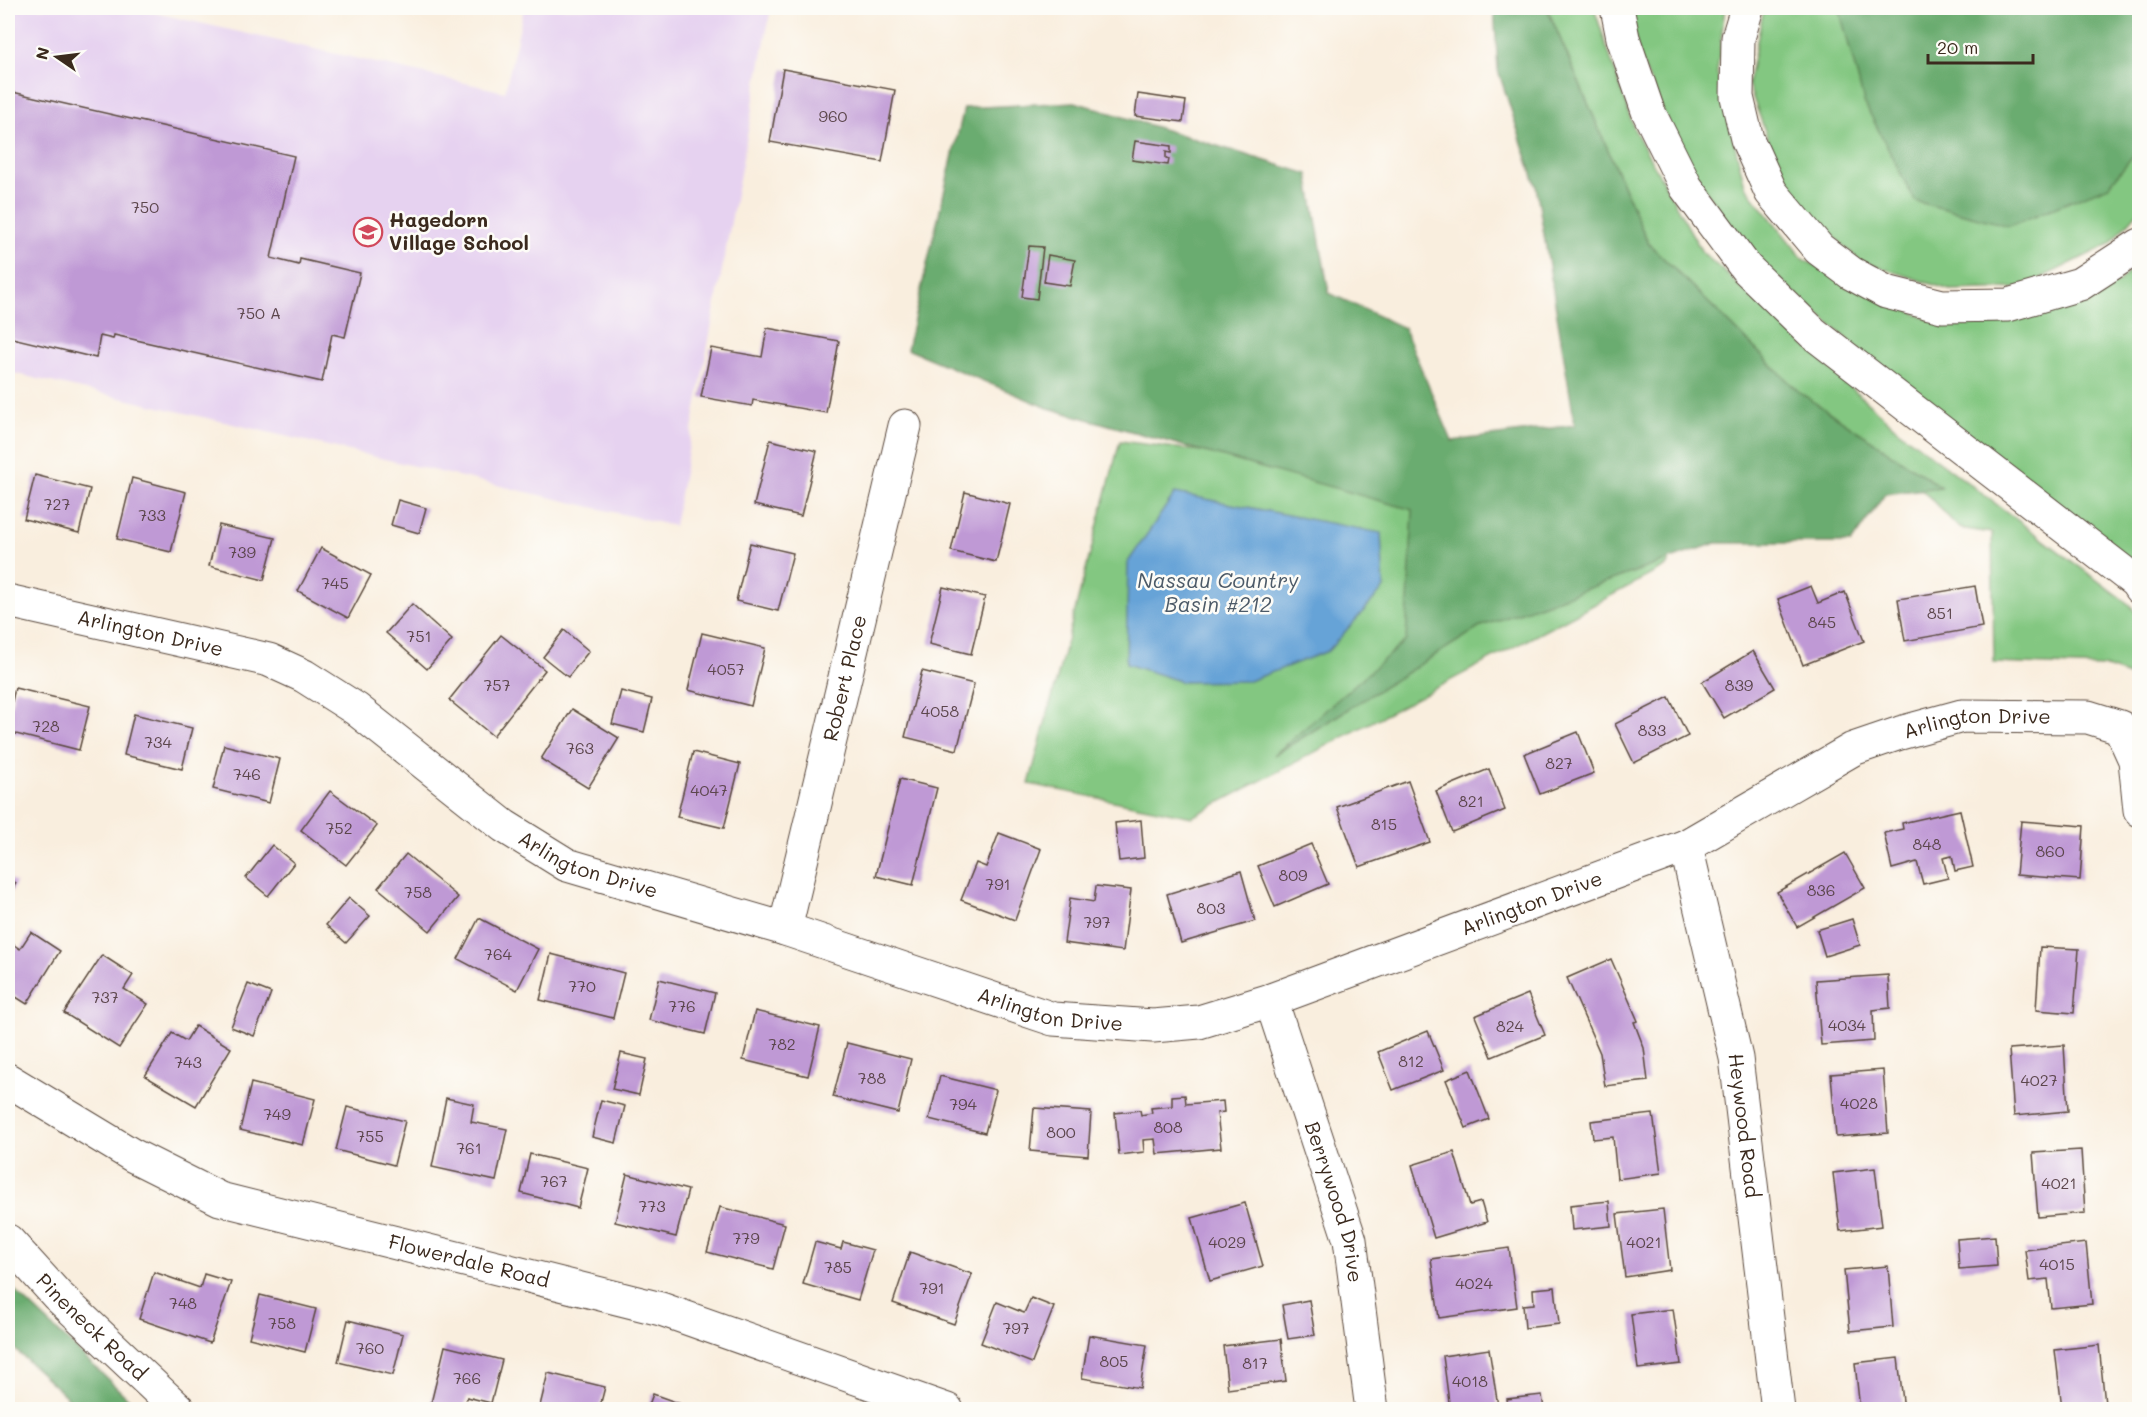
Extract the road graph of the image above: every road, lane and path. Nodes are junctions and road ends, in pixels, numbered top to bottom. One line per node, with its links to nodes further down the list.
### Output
1 (1617, 8): 5 (main road)
2 (1747, 8): 3 (main road)
3 (2139, 245)
4 (906, 426): 9 (main road, Robert Place)
5 (2139, 588)
6 (8, 601): 9 (main road, Arlington Drive)
7 (2139, 810): 8 (main road, Arlington Drive)
8 (1686, 846): 10 (main road, Arlington Drive); 16 (main road, Heywood Road)
9 (785, 929): 10 (main road, Arlington Drive)
10 (1271, 1000): 15 (main road, Berrywood Drive)
11 (8, 1080): 14 (main road, Flowerdale Road)
12 (8, 1241): 13 (main road, Pineneck Road)
13 (179, 1410)
14 (946, 1410)
15 (1372, 1410)
16 (1778, 1410)

